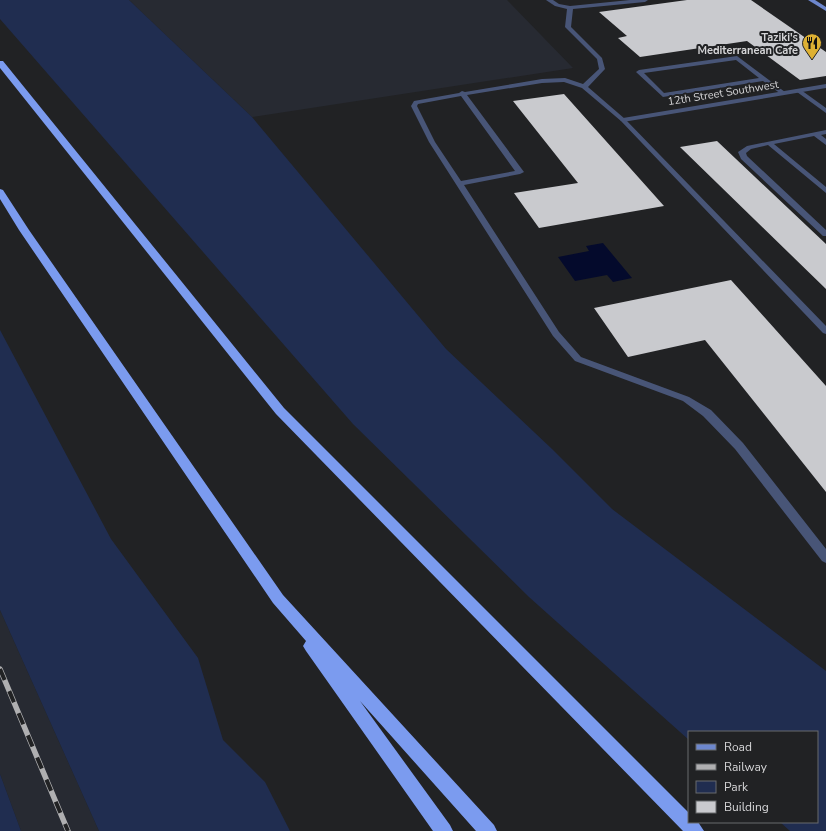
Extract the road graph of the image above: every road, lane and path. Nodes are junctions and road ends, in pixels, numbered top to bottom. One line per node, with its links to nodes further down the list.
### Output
1 (549, 0): 4 (street)
2 (645, 0): 4 (street)
3 (811, 0): 5 (main road)
4 (570, 8): 9 (street)
5 (826, 10)
6 (0, 62): 28 (highway)
7 (765, 79): 7 (street); 11 (street)
8 (826, 86): 10 (street, 12th Street Southwest)
9 (584, 87): 12 (street); 14 (street)
10 (799, 91): 11 (street, 12th Street Southwest); 13 (street)
11 (783, 93): 14 (street, 12th Street Southwest)
12 (462, 94): 19 (street); 19 (street)
13 (826, 111)
14 (623, 120): 23 (street)
15 (826, 132): 16 (street)
16 (816, 134): 17 (street); 18 (street)
17 (769, 143): 21 (street); 22 (street)
18 (826, 143)
19 (459, 184): 24 (street)
20 (0, 192): 25 (highway)
21 (826, 192)
22 (826, 234)
23 (826, 331)
24 (826, 558)
25 (278, 599): 26 (highway); 27 (highway)
26 (444, 831)
27 (488, 831)
28 (695, 831)

